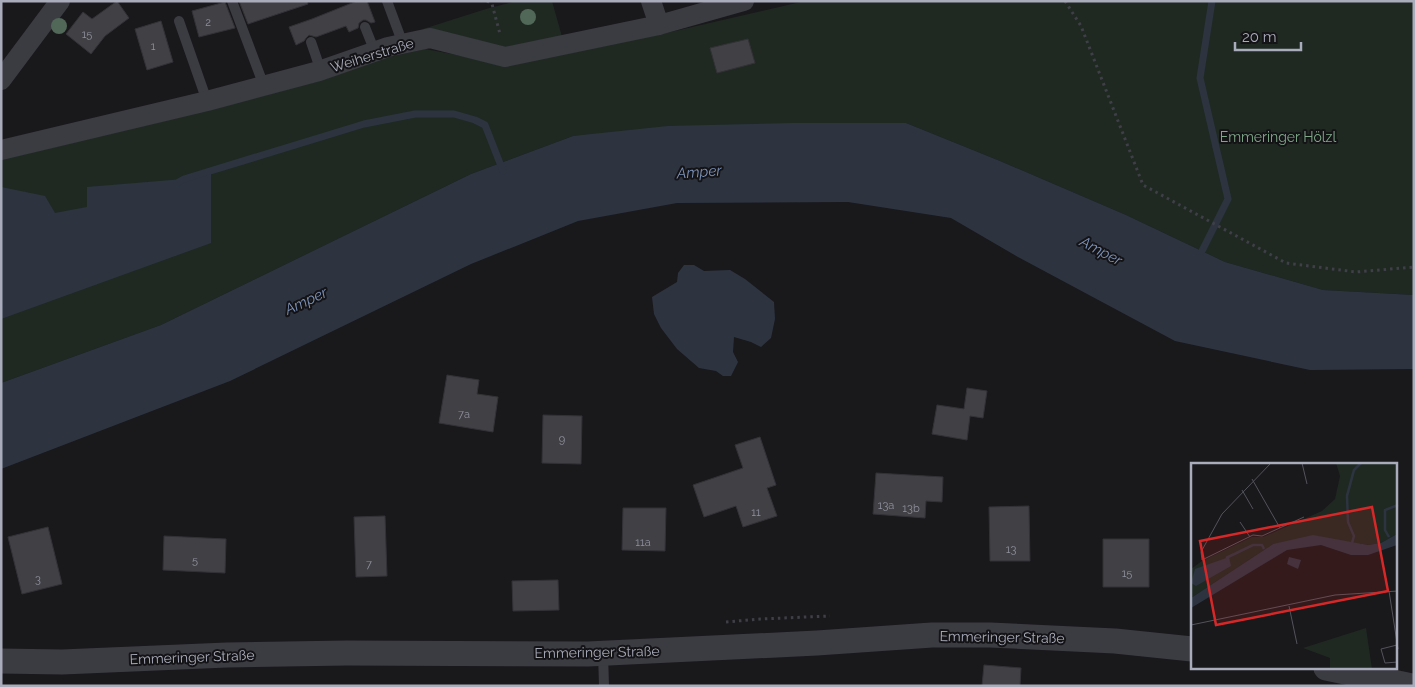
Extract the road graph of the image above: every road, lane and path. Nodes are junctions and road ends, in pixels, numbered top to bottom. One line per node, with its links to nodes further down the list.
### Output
1 (60, 1): 16 (street)
2 (232, 1): 17 (lane)
3 (387, 1): 13 (lane)
4 (488, 1): 8 (path)
5 (650, 1): 10 (street)
6 (744, 1): 10 (street, Weiherstraße)
7 (1066, 1): 20 (path)
8 (494, 7)
9 (179, 21): 18 (lane)
10 (659, 25): 13 (street, Weiherstraße)
11 (366, 27): 14 (lane)
12 (311, 42): 15 (lane)
13 (403, 44): 14 (street, Weiherstraße)
14 (375, 52): 15 (street, Weiherstraße)
15 (322, 71): 17 (street, Weiherstraße)
16 (1, 80)
17 (264, 86): 18 (street, Weiherstraße)
18 (207, 101): 19 (street, Weiherstraße)
19 (1, 150)
20 (1414, 267)
21 (840, 616): 22 (path)
22 (722, 622)
23 (1191, 649): 24 (street, Emmeringer Straße)
24 (603, 654): 25 (street, Emmeringer Straße); 27 (lane)
25 (1, 661)
26 (1336, 670): 28 (street)
27 (604, 686)
28 (1412, 686)

